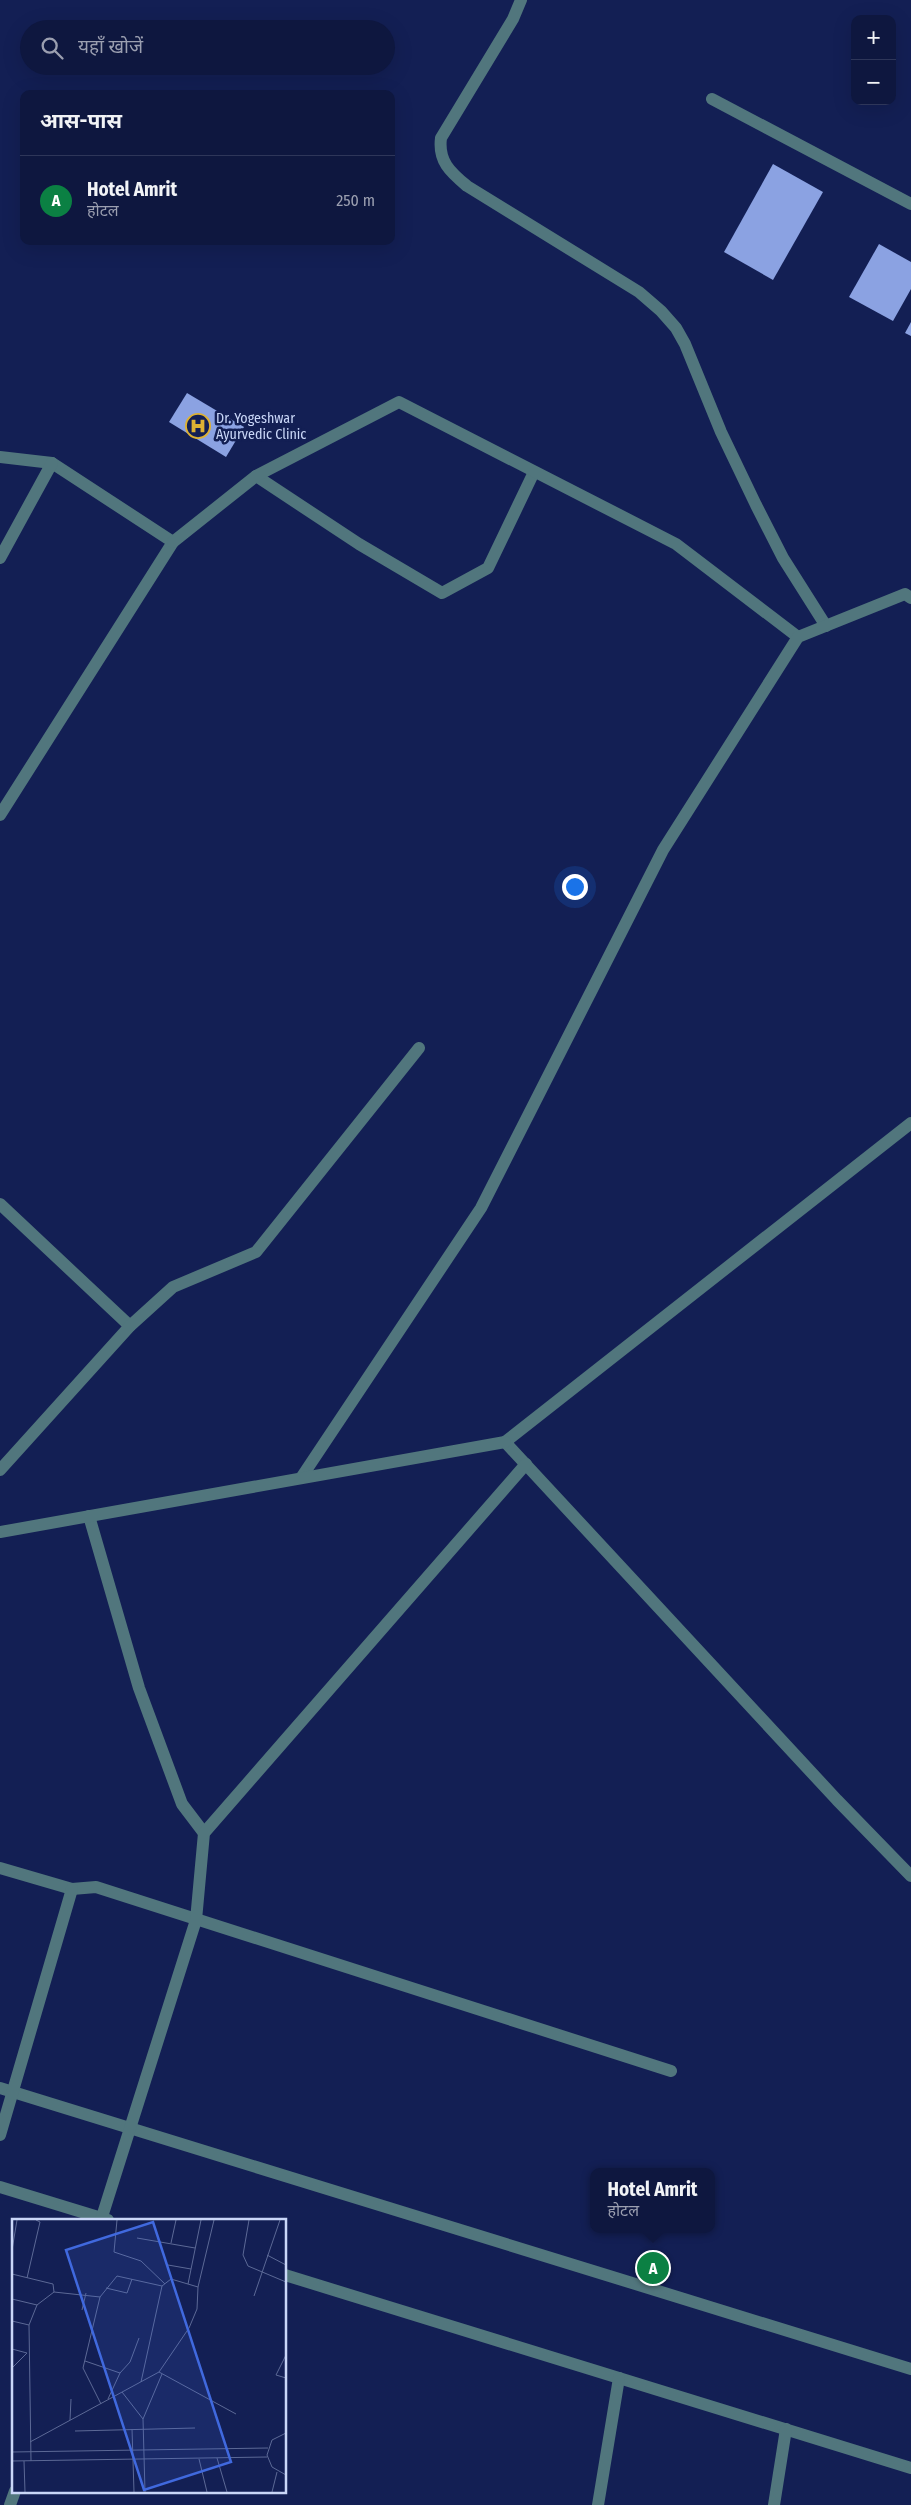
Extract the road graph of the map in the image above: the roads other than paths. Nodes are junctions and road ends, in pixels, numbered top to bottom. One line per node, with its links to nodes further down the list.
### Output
1 (521, 0): 11 (street)
2 (712, 99): 3 (street)
3 (911, 204)
4 (0, 457): 5 (street)
5 (52, 463): 8 (street); 9 (street)
6 (534, 472): 7 (street); 7 (street); 12 (street)
7 (256, 476): 8 (street)
8 (173, 542): 13 (street)
9 (0, 558)
10 (911, 598): 11 (street)
11 (826, 626): 12 (street)
12 (798, 637): 21 (street)
13 (0, 815)
14 (419, 1048): 17 (street)
15 (911, 1122): 18 (street)
16 (0, 1204): 17 (street)
17 (130, 1326): 20 (street)
18 (505, 1442): 19 (street); 21 (street)
19 (526, 1464): 24 (street); 26 (street)
20 (0, 1470)
21 (301, 1478): 22 (street)
22 (90, 1516): 23 (street); 24 (street)
23 (0, 1532)
24 (204, 1833): 28 (street)
25 (0, 1868): 27 (street)
26 (911, 1876)
27 (72, 1889): 28 (street); 31 (street)
28 (196, 1920): 29 (street); 32 (street)
29 (671, 2071)
30 (0, 2088): 31 (street)
31 (13, 2092): 32 (street); 33 (street)
32 (130, 2128): 35 (street); 37 (street)
33 (0, 2135)
34 (0, 2187): 35 (street)
35 (103, 2219)
36 (286, 2275): 38 (street)
37 (911, 2369)
38 (619, 2378): 39 (street); 43 (street)
39 (786, 2429): 40 (street); 44 (street)
40 (911, 2468)
41 (14, 2492): 42 (street)
42 (10, 2505)
43 (598, 2505)
44 (774, 2505)

